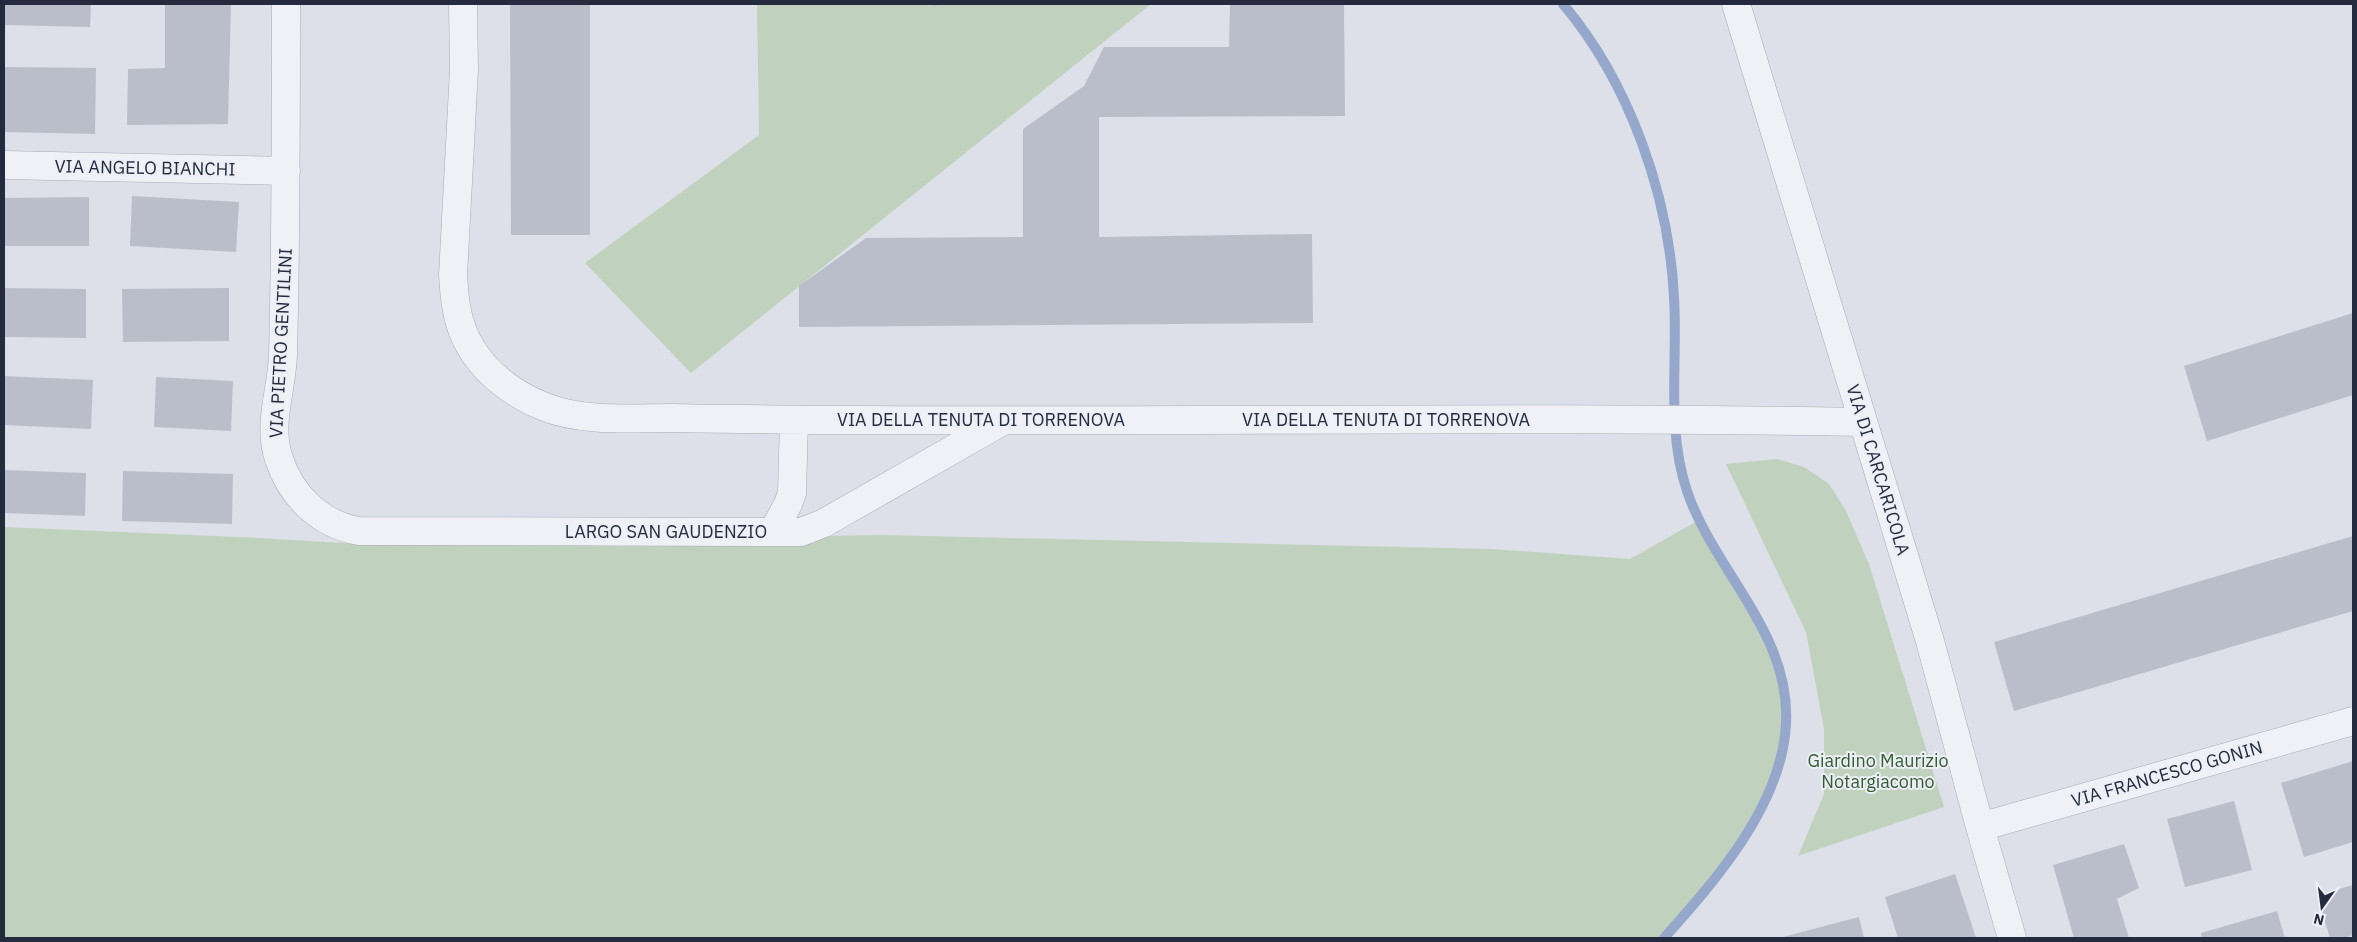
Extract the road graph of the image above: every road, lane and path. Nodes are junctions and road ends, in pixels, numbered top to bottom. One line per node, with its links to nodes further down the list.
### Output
1 (286, 4): 5 (street, VIA PIETRO GENTILINI)
2 (463, 4): 6 (street, VIA DELLA TENUTA DI TORRENOVA)
3 (1736, 4): 8 (street, VIA DI CARCARICOLA)
4 (4, 165): 5 (street, VIA ANGELO BIANCHI)
5 (286, 171): 9 (street, VIA PIETRO GENTILINI)
6 (794, 420): 7 (street, VIA DELLA TENUTA DI TORRENOVA); 10 (street)
7 (1002, 421): 8 (street, VIA DELLA TENUTA DI TORRENOVA); 10 (street, LARGO SAN GAUDENZIO)
8 (1862, 422): 12 (street, VIA DI CARCARICOLA)
9 (309, 506): 10 (street, LARGO SAN GAUDENZIO)
10 (773, 532)
11 (2353, 720): 12 (street, VIA FRANCESCO GONIN)
12 (1980, 827): 13 (street, VIA DI CARCARICOLA)
13 (2012, 938)

